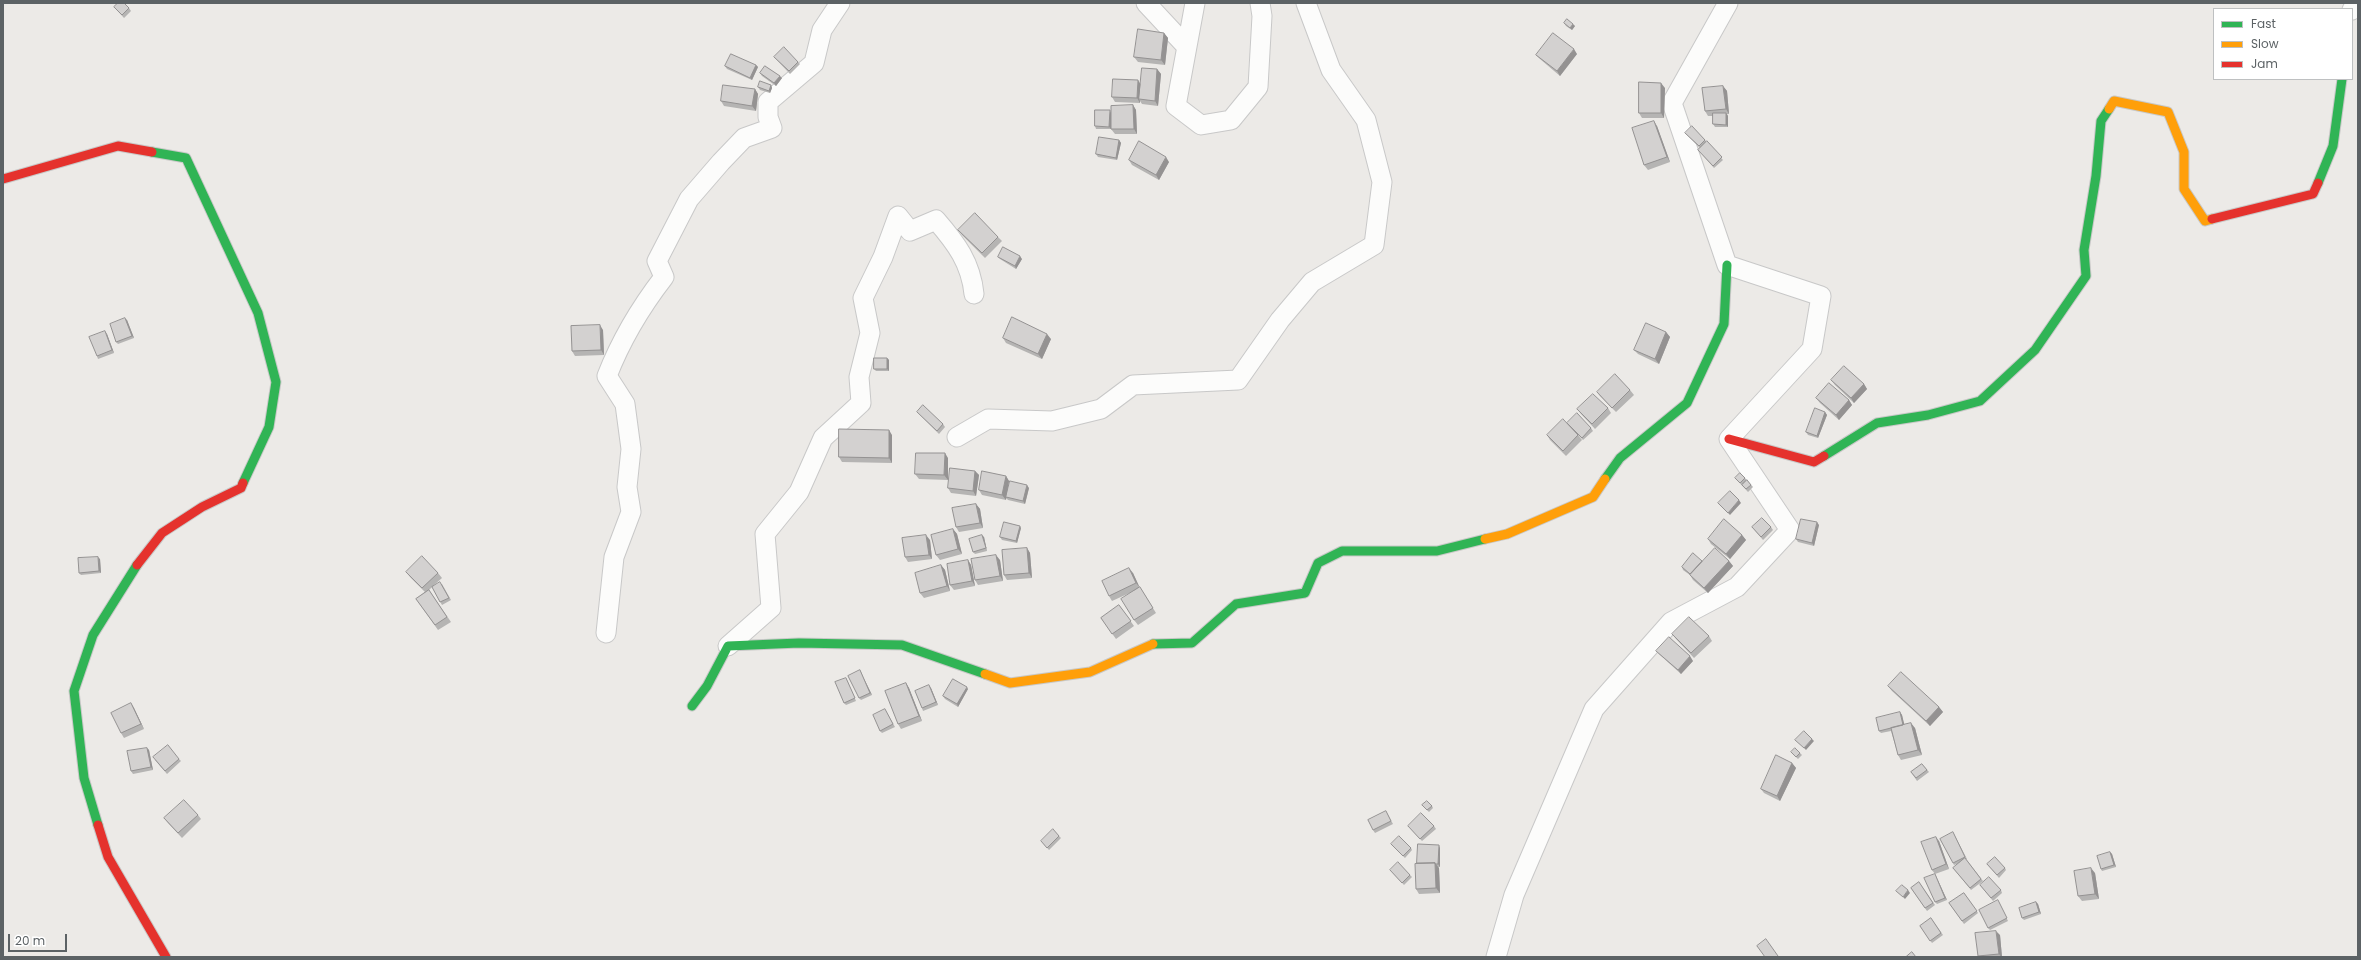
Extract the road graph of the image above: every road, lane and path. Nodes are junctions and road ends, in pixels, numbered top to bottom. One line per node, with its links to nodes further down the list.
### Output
1 (840, 3): 14 (street)
2 (1146, 3): 7 (street)
3 (1195, 3): 7 (street)
4 (1260, 3): 7 (street)
5 (1306, 3): 12 (street)
6 (1728, 3): 10 (street)
7 (1187, 47)
8 (2342, 80): 13 (street)
9 (3, 179): 17 (street)
10 (1727, 265): 13 (street); 15 (street)
11 (974, 294): 15 (street)
12 (957, 437)
13 (1730, 439): 18 (street)
14 (606, 633)
15 (728, 646): 16 (street)
16 (692, 706)
17 (166, 957)
18 (1496, 957)

